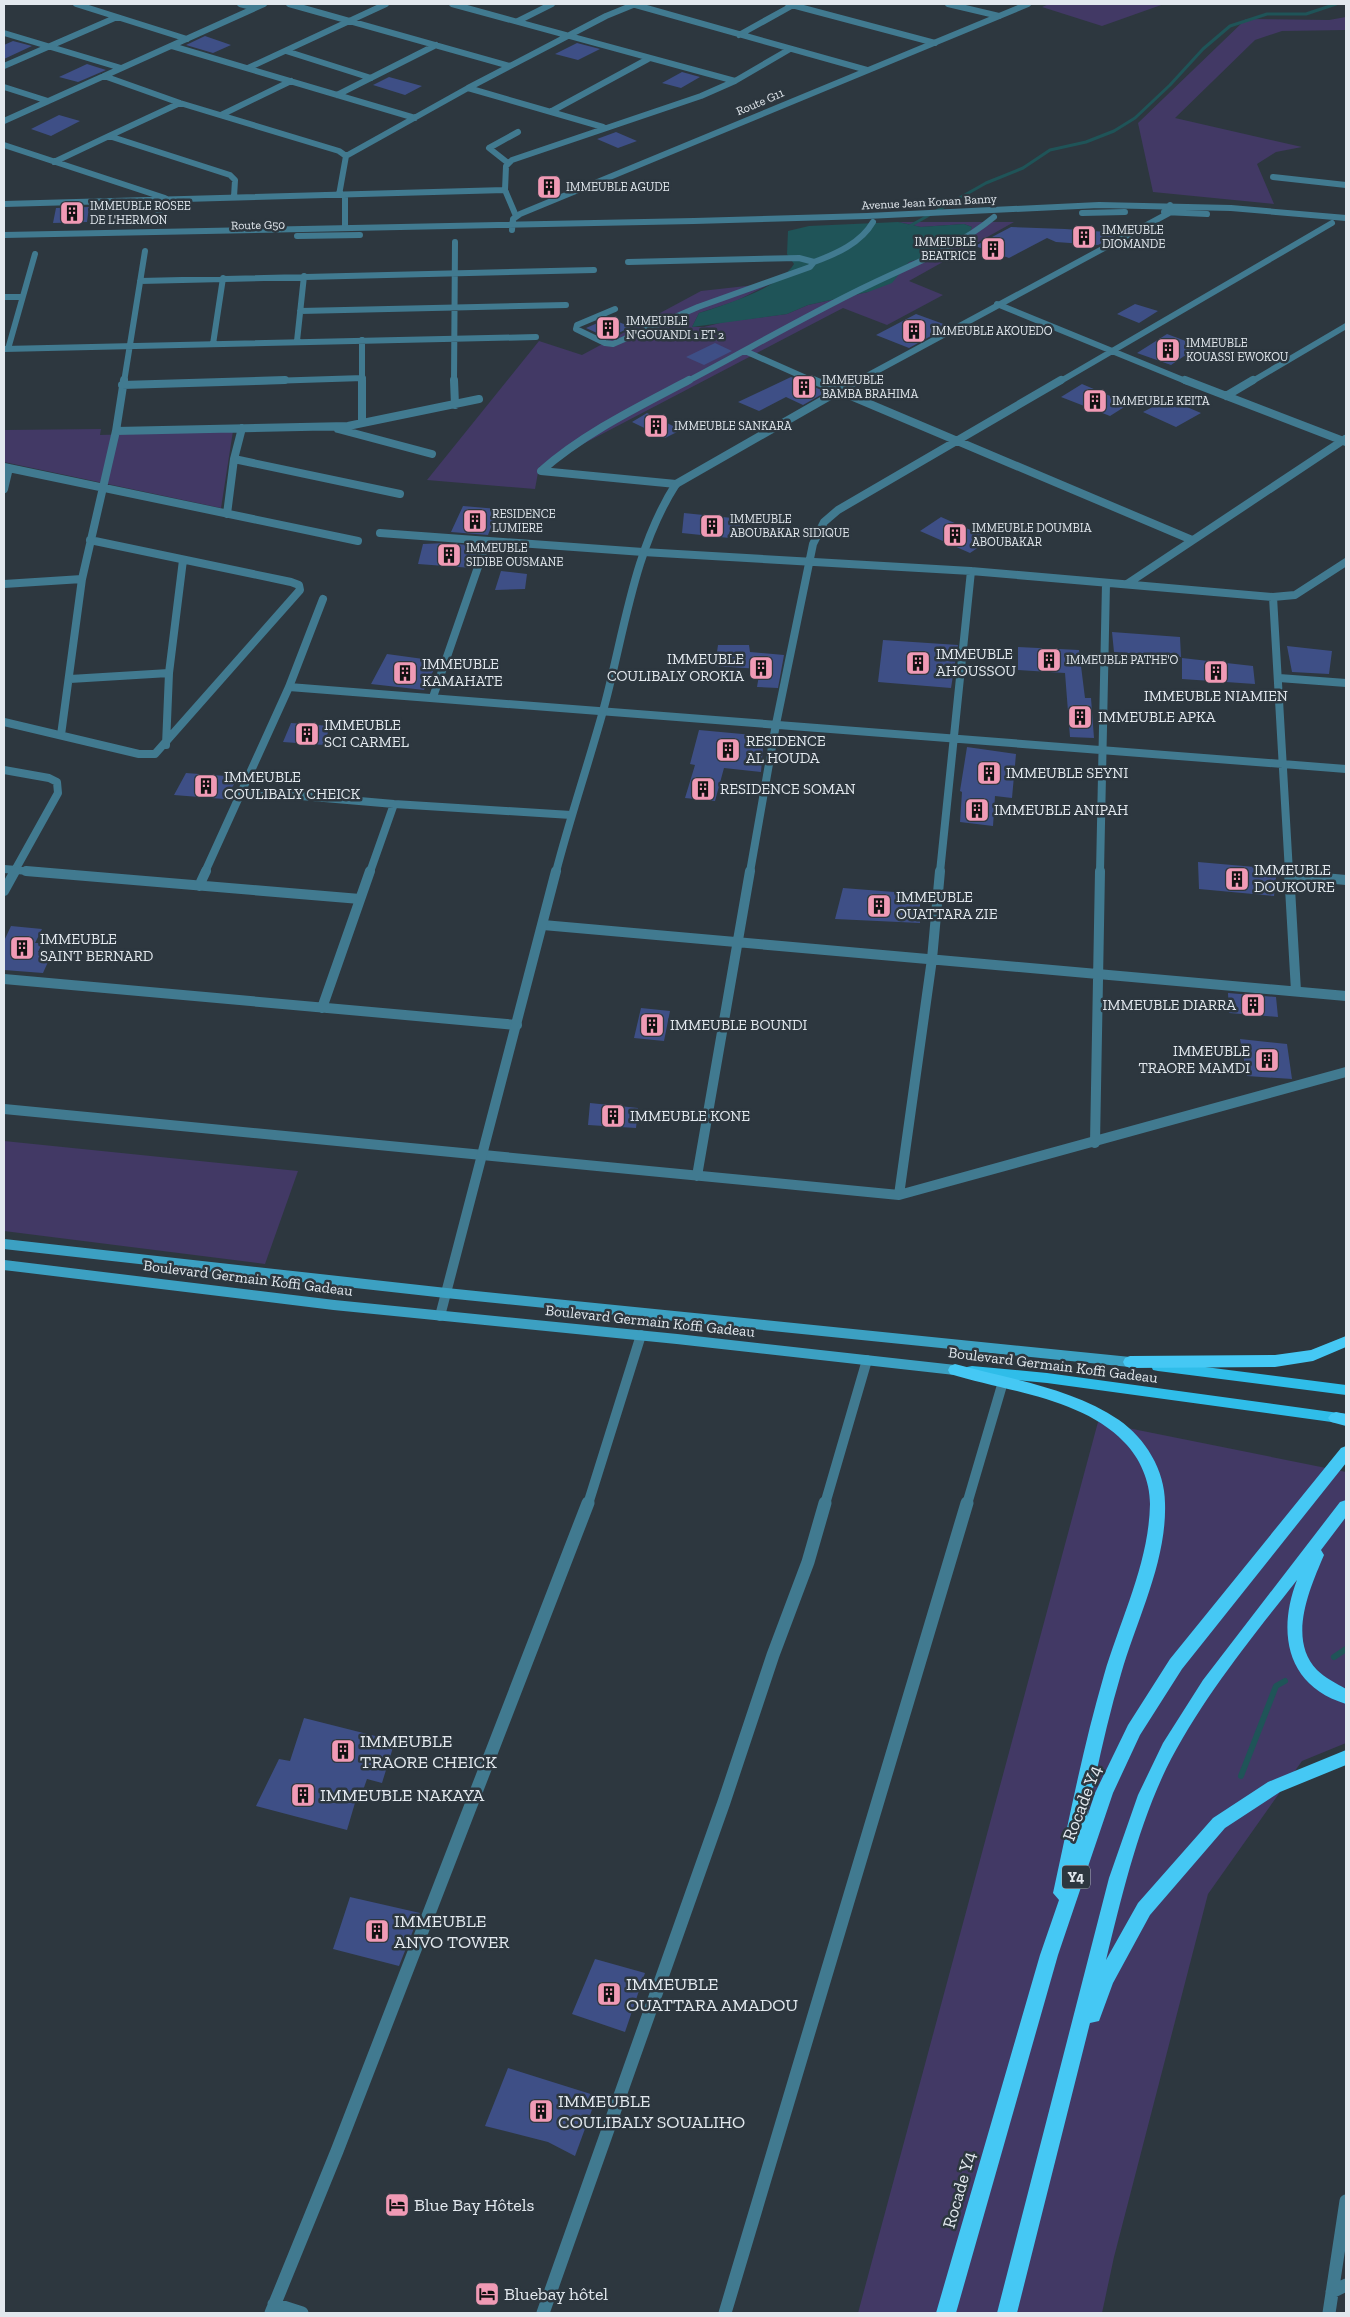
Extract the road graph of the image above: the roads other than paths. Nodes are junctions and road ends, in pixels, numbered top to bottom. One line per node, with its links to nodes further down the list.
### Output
1 (76, 4): 14 (street)
2 (240, 4): 12 (street)
3 (264, 4): 12 (street)
4 (289, 4): 15 (street)
5 (386, 4): 15 (street)
6 (452, 4): 16 (street)
7 (552, 4): 16 (street)
8 (792, 4): 18 (street); 21 (street)
9 (948, 4): 13 (street)
10 (1028, 4): 13 (street, Route G11)
11 (632, 5): 18 (street); 19 (street)
12 (255, 8): 20 (street)
13 (999, 16): 21 (street, Route G11)
14 (117, 17): 20 (street); 23 (street)
15 (350, 21): 22 (street); 26 (street)
16 (518, 21): 19 (street)
17 (4, 34): 23 (street)
18 (739, 35): 25 (street)
19 (568, 36): 27 (street); 29 (street)
20 (187, 38): 24 (street)
21 (935, 43): 32 (street, Route G11)
22 (436, 45): 29 (street); 34 (street)
23 (47, 46): 28 (street); 30 (street)
24 (172, 46): 30 (street); 31 (street)
25 (790, 49): 32 (street); 36 (street)
26 (286, 51): 31 (street); 34 (street)
27 (648, 58): 36 (street); 42 (street)
28 (4, 66)
29 (510, 66): 38 (street)
30 (121, 68): 33 (street)
31 (248, 68): 35 (street)
32 (867, 70): 61 (street, Route G11)
33 (104, 76): 40 (street); 41 (street)
34 (372, 78): 39 (street)
35 (291, 81): 39 (street); 43 (street)
36 (735, 81): 46 (street)
37 (4, 88): 40 (street)
38 (468, 88): 42 (street); 44 (street)
39 (337, 95): 44 (street)
40 (48, 101): 45 (street)
41 (180, 103): 43 (street); 48 (street)
42 (552, 111): 46 (street)
43 (221, 115): 50 (street)
44 (415, 118): 50 (street)
45 (4, 121)
46 (603, 127): 52 (street)
47 (518, 132): 52 (street)
48 (109, 136): 51 (street); 57 (street)
49 (4, 145): 51 (street)
50 (346, 156): 56 (street)
51 (54, 162): 58 (street)
52 (508, 163): 55 (street)
53 (1273, 177): 54 (street)
54 (1346, 185)
55 (505, 190): 56 (street); 61 (street)
56 (342, 195): 57 (street); 69 (street)
57 (234, 197): 58 (street)
58 (165, 198): 59 (street); 62 (street)
59 (4, 204)
60 (1170, 209): 63 (street, Avenue Jean Konan Banny); 64 (street, Avenue Jean Konan Banny); 65 (street, Avenue Jean Konan Banny); 67 (street, Avenue Jean Konan Banny); 85 (street)
61 (516, 216): 70 (street)
62 (157, 217)
63 (929, 217): 64 (street, Avenue Jean Konan Banny); 66 (street, Avenue Jean Konan Banny); 70 (street, Avenue Jean Konan Banny)
64 (994, 217): 98 (street)
65 (1346, 218)
66 (873, 222): 70 (street, Avenue Jean Konan Banny); 77 (street)
67 (1332, 223): 68 (street, Avenue Jean Konan Banny); 99 (street)
68 (1346, 225)
69 (345, 228): 70 (street, Route G50); 71 (street, Route G50)
70 (512, 228): 72 (street, Route G50)
71 (4, 235)
72 (4, 242)
73 (455, 242): 79 (street)
74 (145, 251): 82 (street)
75 (35, 254): 84 (street)
76 (628, 262): 77 (street)
77 (814, 262): 88 (street)
78 (594, 270): 79 (street)
79 (456, 273): 80 (street); 87 (street)
80 (304, 276): 81 (street); 89 (street)
81 (223, 278): 82 (street); 95 (street)
82 (140, 281): 96 (street)
83 (4, 297): 84 (street)
84 (21, 297): 97 (street)
85 (997, 304): 99 (street); 102 (street)
86 (566, 305): 87 (street)
87 (455, 307): 89 (street); 92 (street)
88 (615, 309)
89 (300, 311): 94 (street)
90 (1346, 326): 103 (street)
91 (536, 337): 92 (street)
92 (453, 339): 93 (street); 105 (street)
93 (362, 340): 94 (street); 100 (street)
94 (297, 341): 95 (street)
95 (212, 344): 96 (street)
96 (128, 346): 97 (street); 101 (street)
97 (6, 349)
98 (745, 351): 102 (street); 115 (street)
99 (1111, 352): 103 (street); 111 (street)
100 (363, 378): 101 (street); 106 (street)
101 (122, 385): 109 (street)
102 (838, 391): 111 (street); 115 (street)
103 (1226, 396): 110 (street)
104 (479, 399): 105 (street)
105 (455, 405): 106 (street)
106 (362, 423): 107 (street)
107 (332, 427): 108 (street); 112 (street)
108 (242, 428): 109 (street); 113 (street)
109 (116, 431): 116 (street)
110 (1345, 441): 122 (street)
111 (955, 442): 122 (street); 128 (street)
112 (432, 454)
113 (234, 459): 118 (street); 119 (street)
114 (6, 467): 116 (street); 117 (street)
115 (676, 484): 125 (street)
116 (102, 488): 119 (street); 121 (street)
117 (4, 489)
118 (400, 494)
119 (227, 514): 123 (street)
120 (380, 533): 124 (street)
121 (90, 540): 126 (street); 130 (street)
122 (1192, 540): 133 (street)
123 (358, 541)
124 (487, 541): 125 (street); 141 (street)
125 (643, 552): 128 (street); 142 (street)
126 (183, 560): 136 (street); 147 (street)
127 (1346, 562): 134 (street)
128 (810, 563): 129 (street); 144 (street)
129 (971, 571): 131 (street); 146 (street)
130 (82, 579): 132 (street); 138 (street)
131 (1106, 583): 133 (street); 148 (street)
132 (4, 584)
133 (1127, 584): 134 (street)
134 (1273, 597): 137 (street)
135 (322, 599): 140 (street)
136 (169, 673): 138 (street); 147 (street)
137 (1279, 678): 139 (street); 149 (street)
138 (70, 679): 145 (street)
139 (1346, 683)
140 (289, 687): 141 (street); 152 (street)
141 (433, 697): 142 (street)
142 (603, 711): 144 (street); 154 (street)
143 (4, 722): 145 (street)
144 (776, 724): 146 (street); 163 (street)
145 (61, 735): 147 (street)
146 (952, 738): 148 (street); 164 (street)
147 (166, 745)
148 (1102, 751): 149 (street); 165 (street)
149 (1282, 764): 151 (street); 157 (street)
150 (4, 770): 156 (street)
151 (1346, 770)
152 (244, 791): 153 (street); 159 (street)
153 (394, 804): 154 (street); 161 (street)
154 (571, 815): 162 (street)
155 (4, 869): 156 (street)
156 (14, 870): 159 (street); 160 (street)
157 (1290, 875): 158 (street); 167 (street)
158 (1346, 880)
159 (199, 886): 161 (street)
160 (4, 891)
161 (360, 899): 169 (street)
162 (543, 925): 163 (street); 170 (street)
163 (736, 942): 164 (street); 175 (street)
164 (932, 959): 165 (street); 176 (street)
165 (1098, 973): 167 (street); 173 (street)
166 (4, 979): 169 (street)
167 (1296, 991): 168 (street)
168 (1346, 996)
169 (322, 1008): 170 (street)
170 (517, 1025): 174 (street)
171 (1346, 1072): 173 (street)
172 (4, 1109): 174 (street)
173 (1094, 1143): 176 (street)
174 (483, 1155): 175 (street); 179 (street)
175 (697, 1176): 176 (street)
176 (899, 1196)
177 (4, 1244): 179 (main road, Boulevard Germain Koffi Gadeau)
178 (4, 1265): 180 (main road, Boulevard Germain Koffi Gadeau)
179 (446, 1293): 180 (street); 184 (main road, Boulevard Germain Koffi Gadeau)
180 (440, 1316): 181 (main road, Boulevard Germain Koffi Gadeau)
181 (641, 1335): 183 (main road, Boulevard Germain Koffi Gadeau); 199 (street)
182 (1346, 1341): 184 (highway)
183 (867, 1360): 185 (main road, Boulevard Germain Koffi Gadeau); 201 (street)
184 (1130, 1362): 187 (main road, Boulevard Germain Koffi Gadeau)
185 (955, 1370): 186 (highway)
186 (1004, 1379): 188 (main road, Boulevard Germain Koffi Gadeau); 194 (highway); 202 (street)
187 (1346, 1390)
188 (1343, 1419)
189 (1346, 1452): 194 (highway, Rocade Y4 / Y4)
190 (1346, 1506): 191 (highway)
191 (1326, 1532): 192 (highway); 195 (highway)
192 (1346, 1697)
193 (1346, 1757): 195 (highway)
194 (1049, 1955): 203 (highway, Rocade Y4 / Y4)
195 (1070, 2070): 204 (highway)
196 (1346, 2201): 198 (street)
197 (1346, 2285): 198 (street)
198 (1332, 2292): 205 (street)
199 (273, 2309): 200 (street)
200 (302, 2313)
201 (544, 2313)
202 (726, 2313)
203 (946, 2313)
204 (1007, 2313)
205 (1329, 2313)

